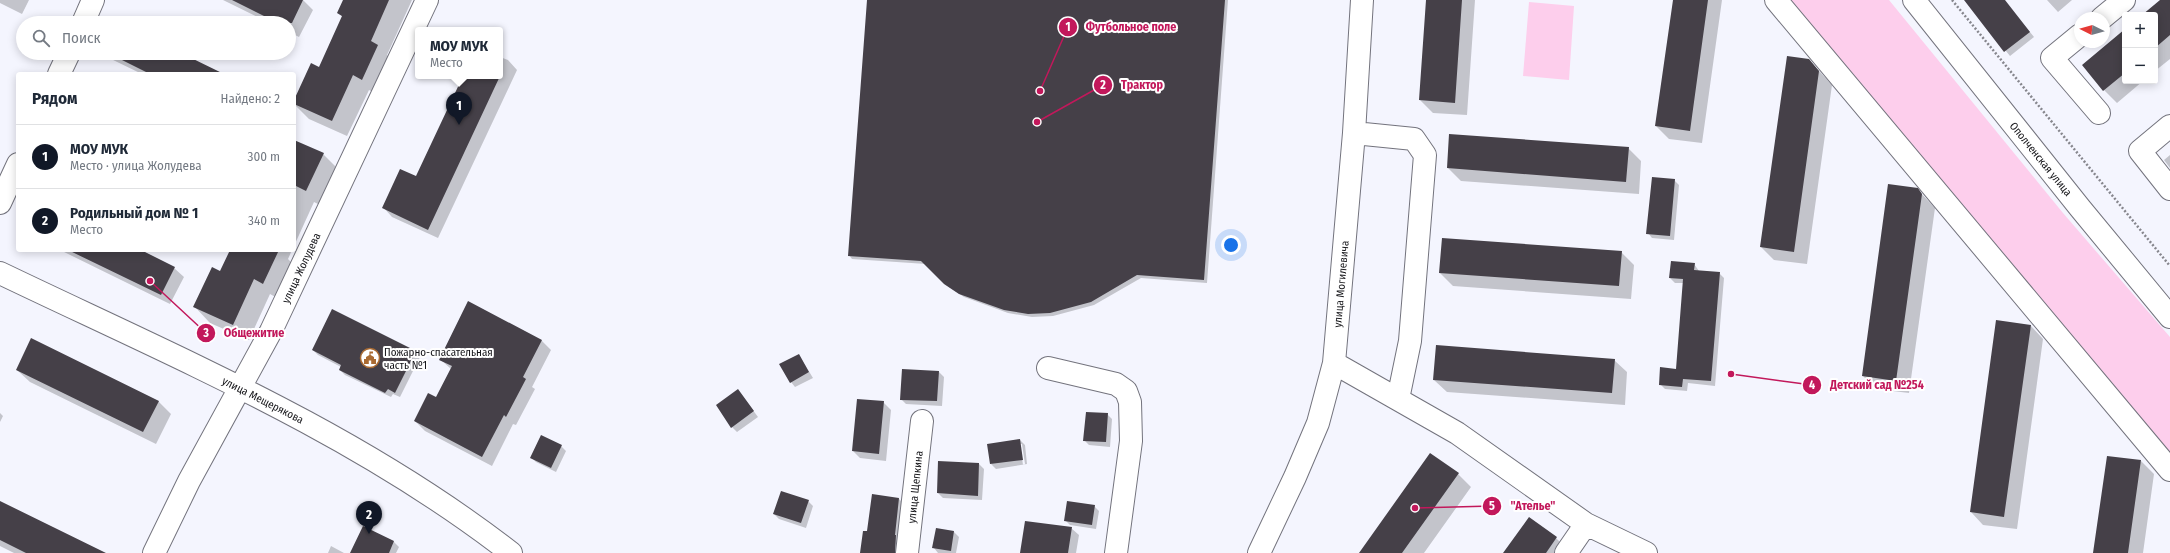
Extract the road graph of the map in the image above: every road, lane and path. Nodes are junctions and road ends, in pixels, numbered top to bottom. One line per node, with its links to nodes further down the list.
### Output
1 (93, 0): 9 (main road)
2 (427, 0): 24 (main road, улица Жолудева)
3 (1362, 0): 15 (main road, улица Могилевича)
4 (1776, 0): 27 (main road)
5 (1914, 0): 21 (main road, Ополченская улица)
6 (1952, 0): 19 (path)
7 (2124, 0): 8 (main road)
8 (2109, 12)
9 (86, 16)
10 (2074, 40): 13 (main road)
11 (66, 60): 12 (main road)
12 (60, 72)
13 (2099, 113)
14 (2170, 126): 17 (main road)
15 (1354, 133): 22 (main road, улица Могилевича); 25 (main road)
16 (16, 168): 18 (main road)
17 (2170, 189)
18 (0, 203)
19 (2170, 266)
20 (0, 273): 24 (main road, улица Мещерякова)
21 (2170, 317)
22 (1334, 363): 25 (main road); 33 (main road, улица Могилевича)
23 (1048, 368): 32 (main road)
24 (239, 388): 29 (main road, улица Жолудева); 30 (main road, улица Мещерякова)
25 (1398, 399): 28 (main road)
26 (922, 421): 31 (main road, улица Щепкина)
27 (2170, 470)
28 (1586, 524): 34 (main road); 35 (main road)
29 (154, 553)
30 (511, 553)
31 (907, 553)
32 (1116, 553)
33 (1259, 553)
34 (1566, 553)
35 (1646, 553)

